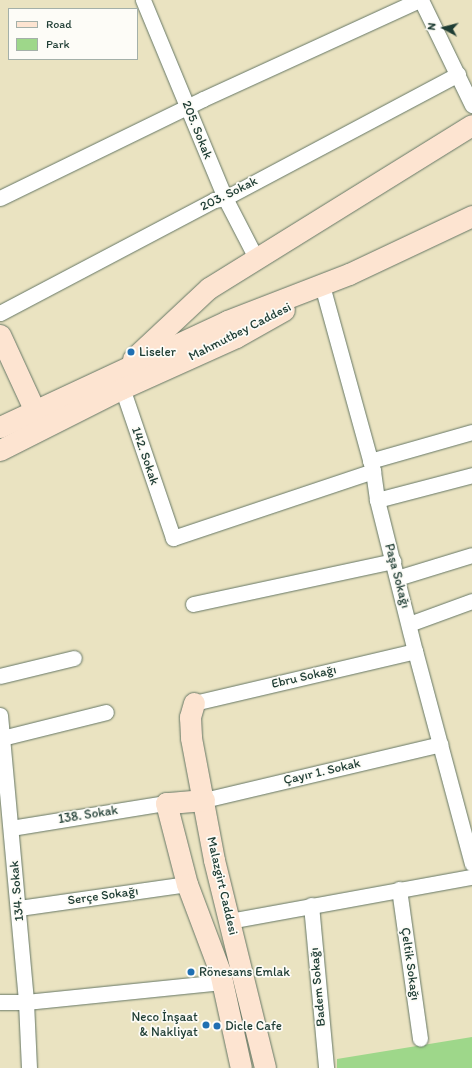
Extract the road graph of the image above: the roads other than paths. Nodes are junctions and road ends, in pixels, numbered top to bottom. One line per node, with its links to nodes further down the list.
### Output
1 (143, 0): 5 (street, 205. Sokak)
2 (420, 0): 3 (street); 5 (street)
3 (458, 74): 4 (street); 8 (street, 203. Sokak)
4 (472, 105)
5 (188, 106): 7 (street); 8 (street, 205. Sokak)
6 (472, 125): 10 (main road)
7 (0, 198)
8 (225, 198): 10 (street, 205. Sokak); 13 (street, 203. Sokak)
9 (472, 216): 11 (main road, Mahmutbey Caddesi)
10 (256, 258): 15 (main road)
11 (349, 274): 12 (main road, Mahmutbey Caddesi); 15 (main road, Mahmutbey Caddesi)
12 (323, 289): 15 (main road, Mahmutbey Caddesi); 20 (street, Paşa Sokağı)
13 (0, 313)
14 (0, 335): 16 (main road)
15 (119, 381): 16 (main road, Mahmutbey Caddesi); 19 (main road, Mahmutbey Caddesi); 20 (street, 142. Sokak)
16 (35, 412): 17 (main road, Mahmutbey Caddesi)
17 (0, 427)
18 (472, 432): 20 (street)
19 (0, 450)
20 (372, 466): 22 (street, Paşa Sokağı)
21 (472, 475): 22 (street)
22 (377, 500): 24 (street, Paşa Sokağı)
23 (472, 555): 25 (street)
24 (393, 561): 25 (street, Paşa Sokağı); 27 (street)
25 (397, 578): 28 (street, Paşa Sokağı)
26 (472, 601): 28 (street)
27 (193, 604)
28 (409, 624): 29 (street, Paşa Sokağı)
29 (415, 651): 32 (street, Ebru Sokağı); 36 (street, Paşa Sokağı)
30 (74, 658): 31 (street)
31 (0, 676)
32 (194, 703): 37 (main road, Malazgirt Caddesi)
33 (106, 712): 35 (street)
34 (0, 714): 35 (street, 134. Sokak)
35 (2, 738): 39 (street, 134. Sokak)
36 (440, 744): 37 (street, Çayır 1. Sokak); 40 (street, Paşa Sokağı)
37 (204, 800): 38 (main road); 46 (main road, Malazgirt Caddesi)
38 (166, 803): 39 (street, 138. Sokak); 42 (main road, Malazgirt Caddesi)
39 (10, 828): 45 (street, 134. Sokak)
40 (472, 864)
41 (472, 877): 43 (street)
42 (187, 884): 45 (street, Serçe Sokağı); 47 (main road, Malazgirt Caddesi)
43 (399, 889): 44 (street); 50 (street, Çeltik Sokağı)
44 (311, 906): 46 (street); 54 (street, Badem Sokağı)
45 (18, 908): 49 (street, 134. Sokak)
46 (229, 921): 53 (main road, Malazgirt Caddesi)
47 (222, 982): 49 (street); 52 (main road, Malazgirt Caddesi)
48 (0, 1002): 49 (street)
49 (26, 1002): 51 (street, 134. Sokak)
50 (420, 1039)
51 (30, 1068)
52 (241, 1068)
53 (264, 1068)
54 (326, 1068)

